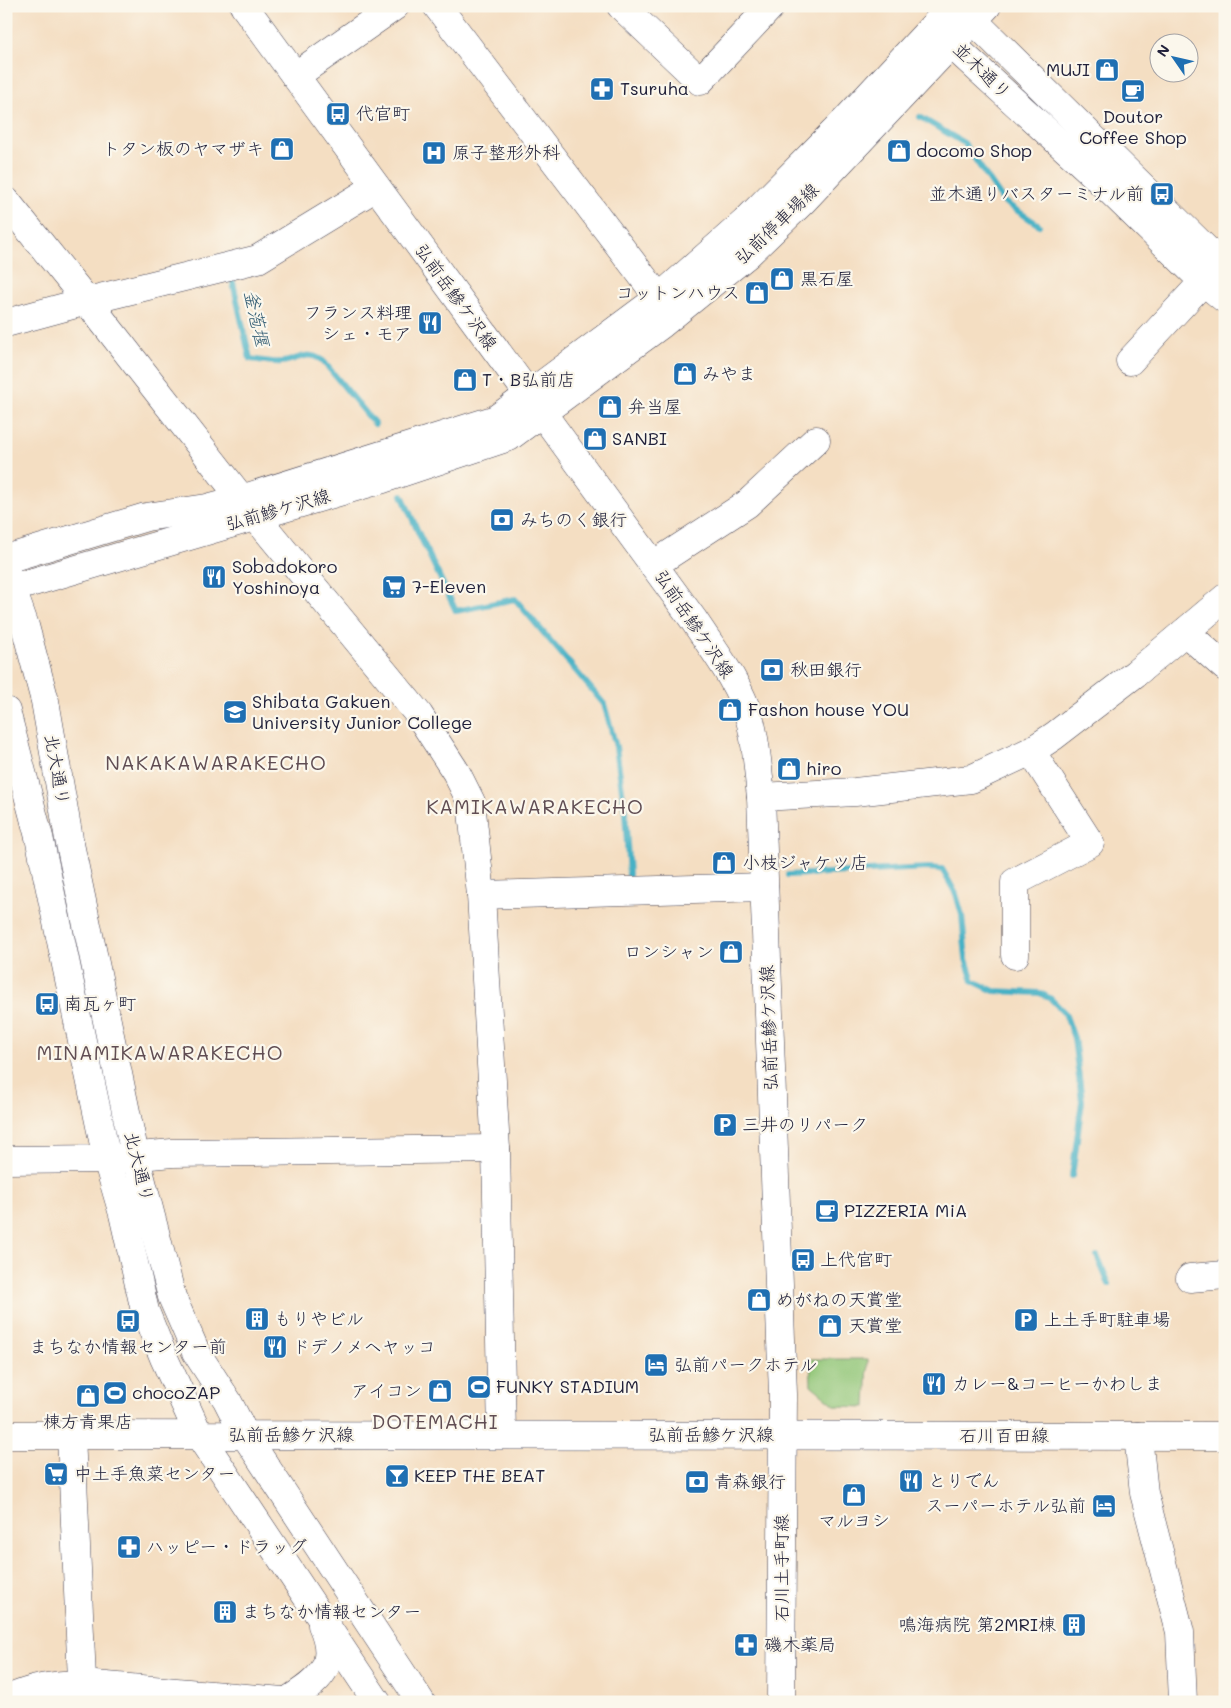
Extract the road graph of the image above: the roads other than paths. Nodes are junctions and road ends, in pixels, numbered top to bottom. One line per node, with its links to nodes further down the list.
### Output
1 (244, 6): 8 (street, 弘前岳鰺ケ沢線)
2 (395, 6): 8 (street)
3 (437, 6): 12 (street)
4 (621, 6): 5 (street)
5 (771, 6)
6 (960, 10): 7 (street, 並木通り); 11 (street, 並木通り); 12 (street, 弘前停車場線)
7 (951, 44): 11 (street, 並木通り); 17 (street, 弘前停車場線)
8 (296, 76): 9 (street, 弘前岳鰺ケ沢線)
9 (376, 188): 14 (street); 17 (street, 弘前岳鰺ケ沢線)
10 (6, 202): 14 (street)
11 (1216, 271): 13 (street, 並木通り); 16 (street)
12 (659, 298): 17 (street, 弘前停車場線)
13 (1225, 300)
14 (87, 301): 15 (street); 19 (street)
15 (6, 323)
16 (1130, 361)
17 (535, 404): 19 (street, 弘前鰺ケ沢線); 21 (street, 弘前岳鰺ケ沢線)
18 (816, 440): 21 (street)
19 (248, 508): 20 (street, 弘前鰺ケ沢線); 22 (street, 弘前鰺ケ沢線); 30 (street)
20 (6, 560)
21 (653, 564): 28 (street, 弘前岳鰺ケ沢線)
22 (8, 584): 33 (street, 北大通り)
23 (1225, 598): 24 (street)
24 (1185, 632): 25 (street); 27 (street)
25 (1225, 667)
26 (6, 711): 34 (street, 北大通り)
27 (1031, 751): 28 (street); 31 (street)
28 (761, 797): 29 (street, 弘前岳鰺ケ沢線)
29 (764, 887): 30 (street); 43 (street, 弘前岳鰺ケ沢線)
30 (480, 895): 32 (street)
31 (1015, 955)
32 (496, 1149): 33 (street); 42 (street)
33 (135, 1155): 34 (street); 41 (street, 北大通り)
34 (108, 1159): 35 (street); 40 (street, 北大通り)
35 (6, 1160)
36 (1225, 1274): 37 (street)
37 (1190, 1278)
38 (6, 1435): 39 (street, 弘前岳鰺ケ沢線)
39 (71, 1435): 40 (street, 弘前岳鰺ケ沢線); 47 (street)
40 (199, 1435): 41 (street, 弘前岳鰺ケ沢線); 46 (street, 北大通り)
41 (245, 1435): 42 (street, 弘前岳鰺ケ沢線); 52 (street, 北大通り)
42 (502, 1435): 43 (street, 弘前岳鰺ケ沢線)
43 (783, 1435): 44 (street, 石川百田線); 53 (street, 石川土手町線)
44 (1138, 1436): 45 (street, 石川百田線); 54 (street)
45 (1225, 1436)
46 (313, 1605): 49 (street); 51 (street, 北大通り)
47 (83, 1693): 48 (street); 49 (street)
48 (6, 1700)
49 (287, 1701): 50 (street)
50 (294, 1702)
51 (377, 1702)
52 (421, 1702)
53 (781, 1702)
54 (1183, 1702)

